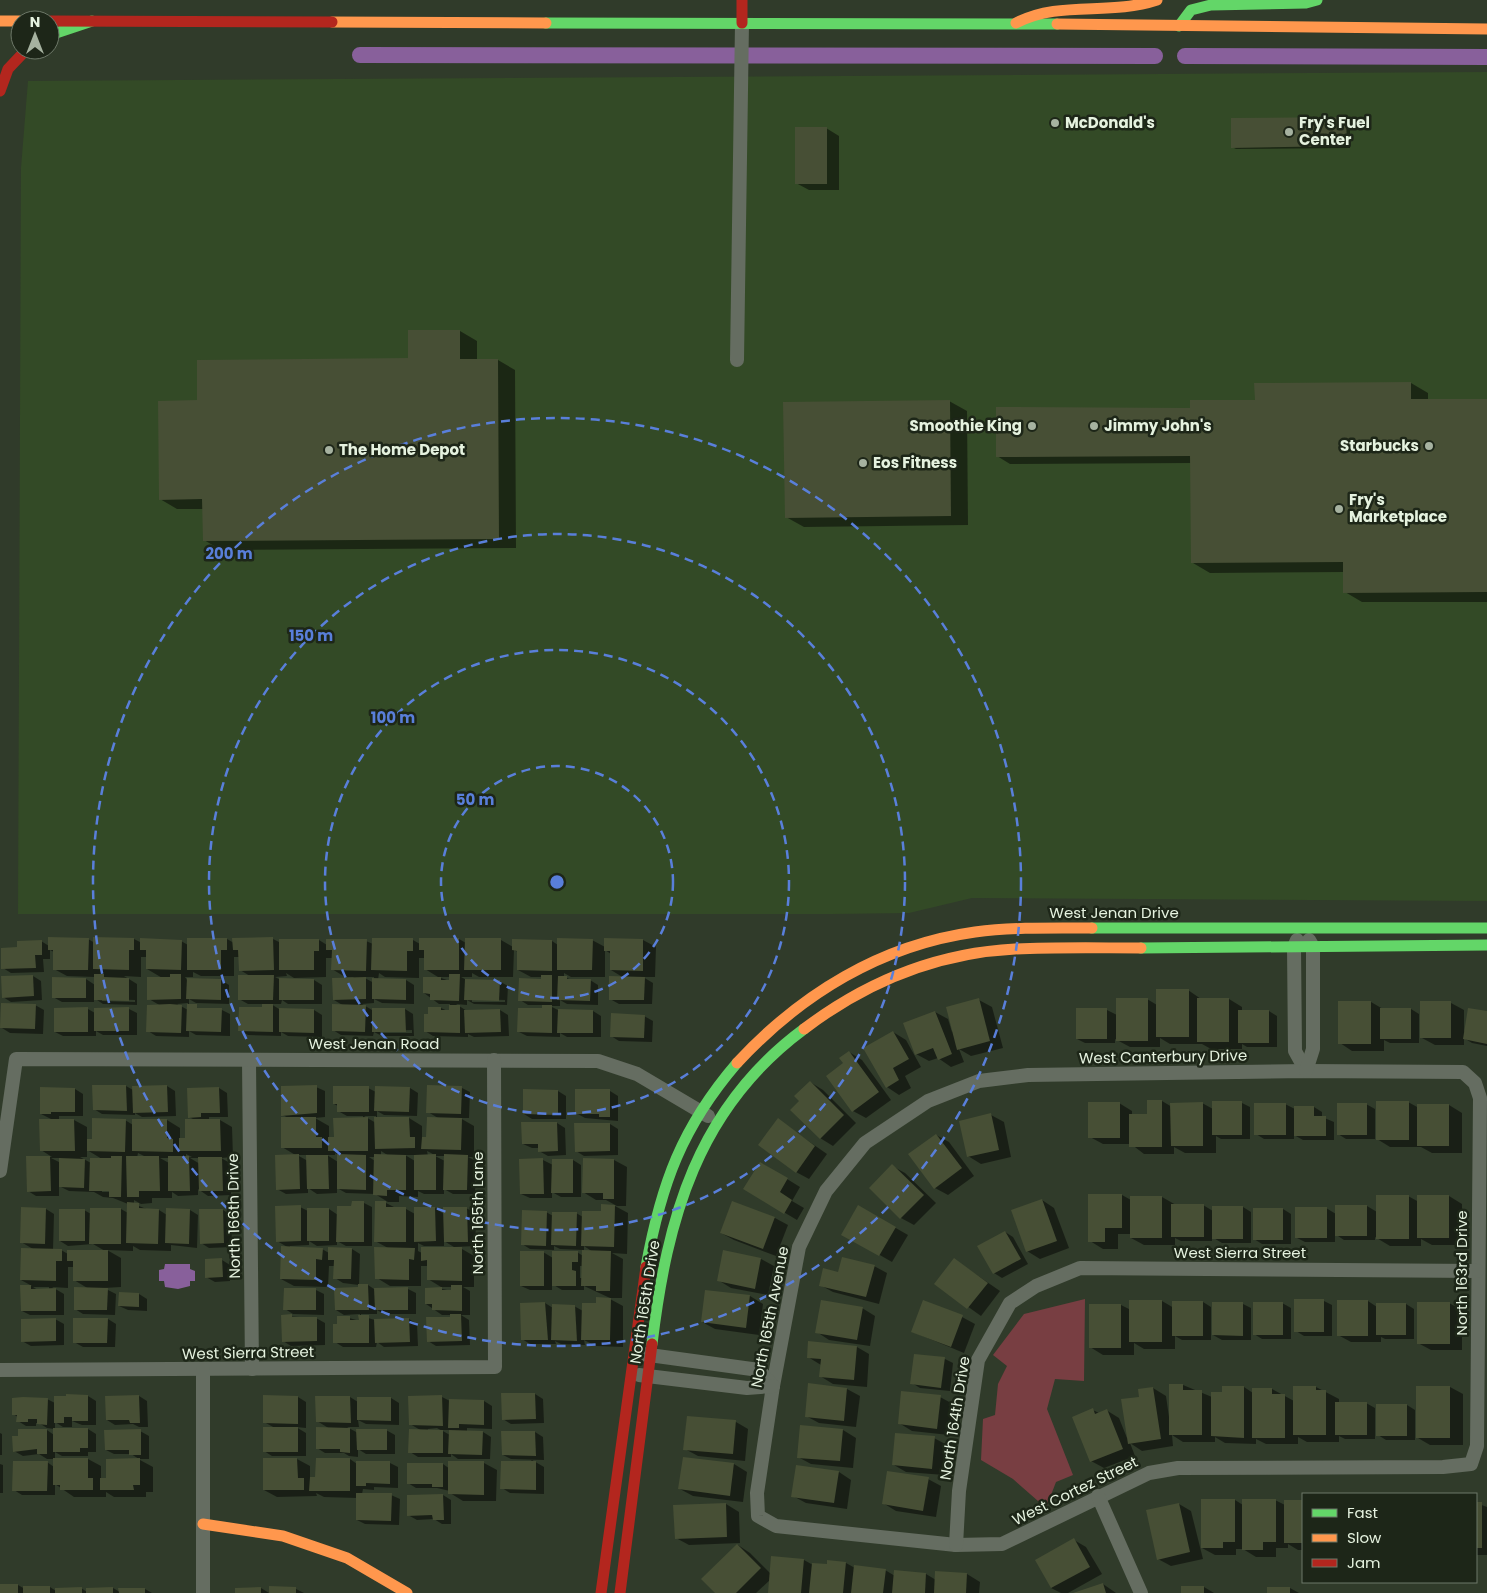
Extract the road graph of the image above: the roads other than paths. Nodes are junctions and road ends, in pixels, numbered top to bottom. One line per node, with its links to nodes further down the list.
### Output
1 (742, 0): 6 (main road)
2 (1156, 0): 7 (main road)
3 (1317, 0): 8 (main road)
4 (92, 20): 5 (main road); 6 (main road); 10 (main road)
5 (60, 21)
6 (742, 23): 7 (main road); 13 (street)
7 (1014, 24): 8 (main road)
8 (1180, 26): 9 (main road)
9 (1487, 30)
10 (60, 31)
11 (17, 60): 12 (main road)
12 (0, 91)
13 (737, 360)
14 (1303, 928): 15 (main road, West Jenan Drive); 17 (street); 18 (street); 19 (main road, West Jenan Drive)
15 (1487, 928)
16 (1487, 945): 18 (main road)
17 (1294, 947): 18 (main road); 22 (street); 25 (main road, North 165th Drive)
18 (1313, 947): 22 (street)
19 (767, 1032): 24 (main road, North 165th Drive)
20 (494, 1060): 21 (street, West Jenan Road); 24 (street, West Jenan Road); 32 (street, North 165th Lane)
21 (249, 1061): 27 (street, West Jenan Road); 35 (street, North 166th Drive)
22 (1306, 1071): 23 (street, West Canterbury Drive); 26 (street, West Canterbury Drive)
23 (1475, 1082): 28 (street, North 163rd Drive)
24 (700, 1111): 25 (street, West Jenan Road); 30 (main road, North 165th Drive)
25 (717, 1122): 31 (main road, North 165th Drive)
26 (865, 1143): 38 (street, North 165th Avenue)
27 (0, 1171)
28 (1477, 1271): 29 (street, West Sierra Street); 39 (street, North 163rd Drive)
29 (1010, 1303): 43 (street, North 164th Drive)
30 (633, 1352): 31 (street); 36 (main road, North 165th Drive)
31 (651, 1355): 37 (main road, North 165th Drive); 38 (street)
32 (496, 1367): 35 (street, West Sierra Street)
33 (0, 1370): 34 (street, West Sierra Street)
34 (203, 1370): 35 (street, West Sierra Street); 42 (street)
35 (252, 1370)
36 (630, 1374): 37 (street); 46 (main road, North 165th Drive)
37 (648, 1376): 38 (street); 47 (main road, North 165th Drive)
38 (773, 1386): 41 (street, North 165th Avenue)
39 (1471, 1464): 40 (street, West Cortez Street)
40 (1098, 1496): 43 (street, West Cortez Street); 48 (street)
41 (758, 1516): 43 (street, West Cortez Street)
42 (203, 1524): 44 (street); 45 (main road)
43 (956, 1545)
44 (203, 1593)
45 (407, 1593)
46 (601, 1593)
47 (620, 1593)
48 (1141, 1593)

